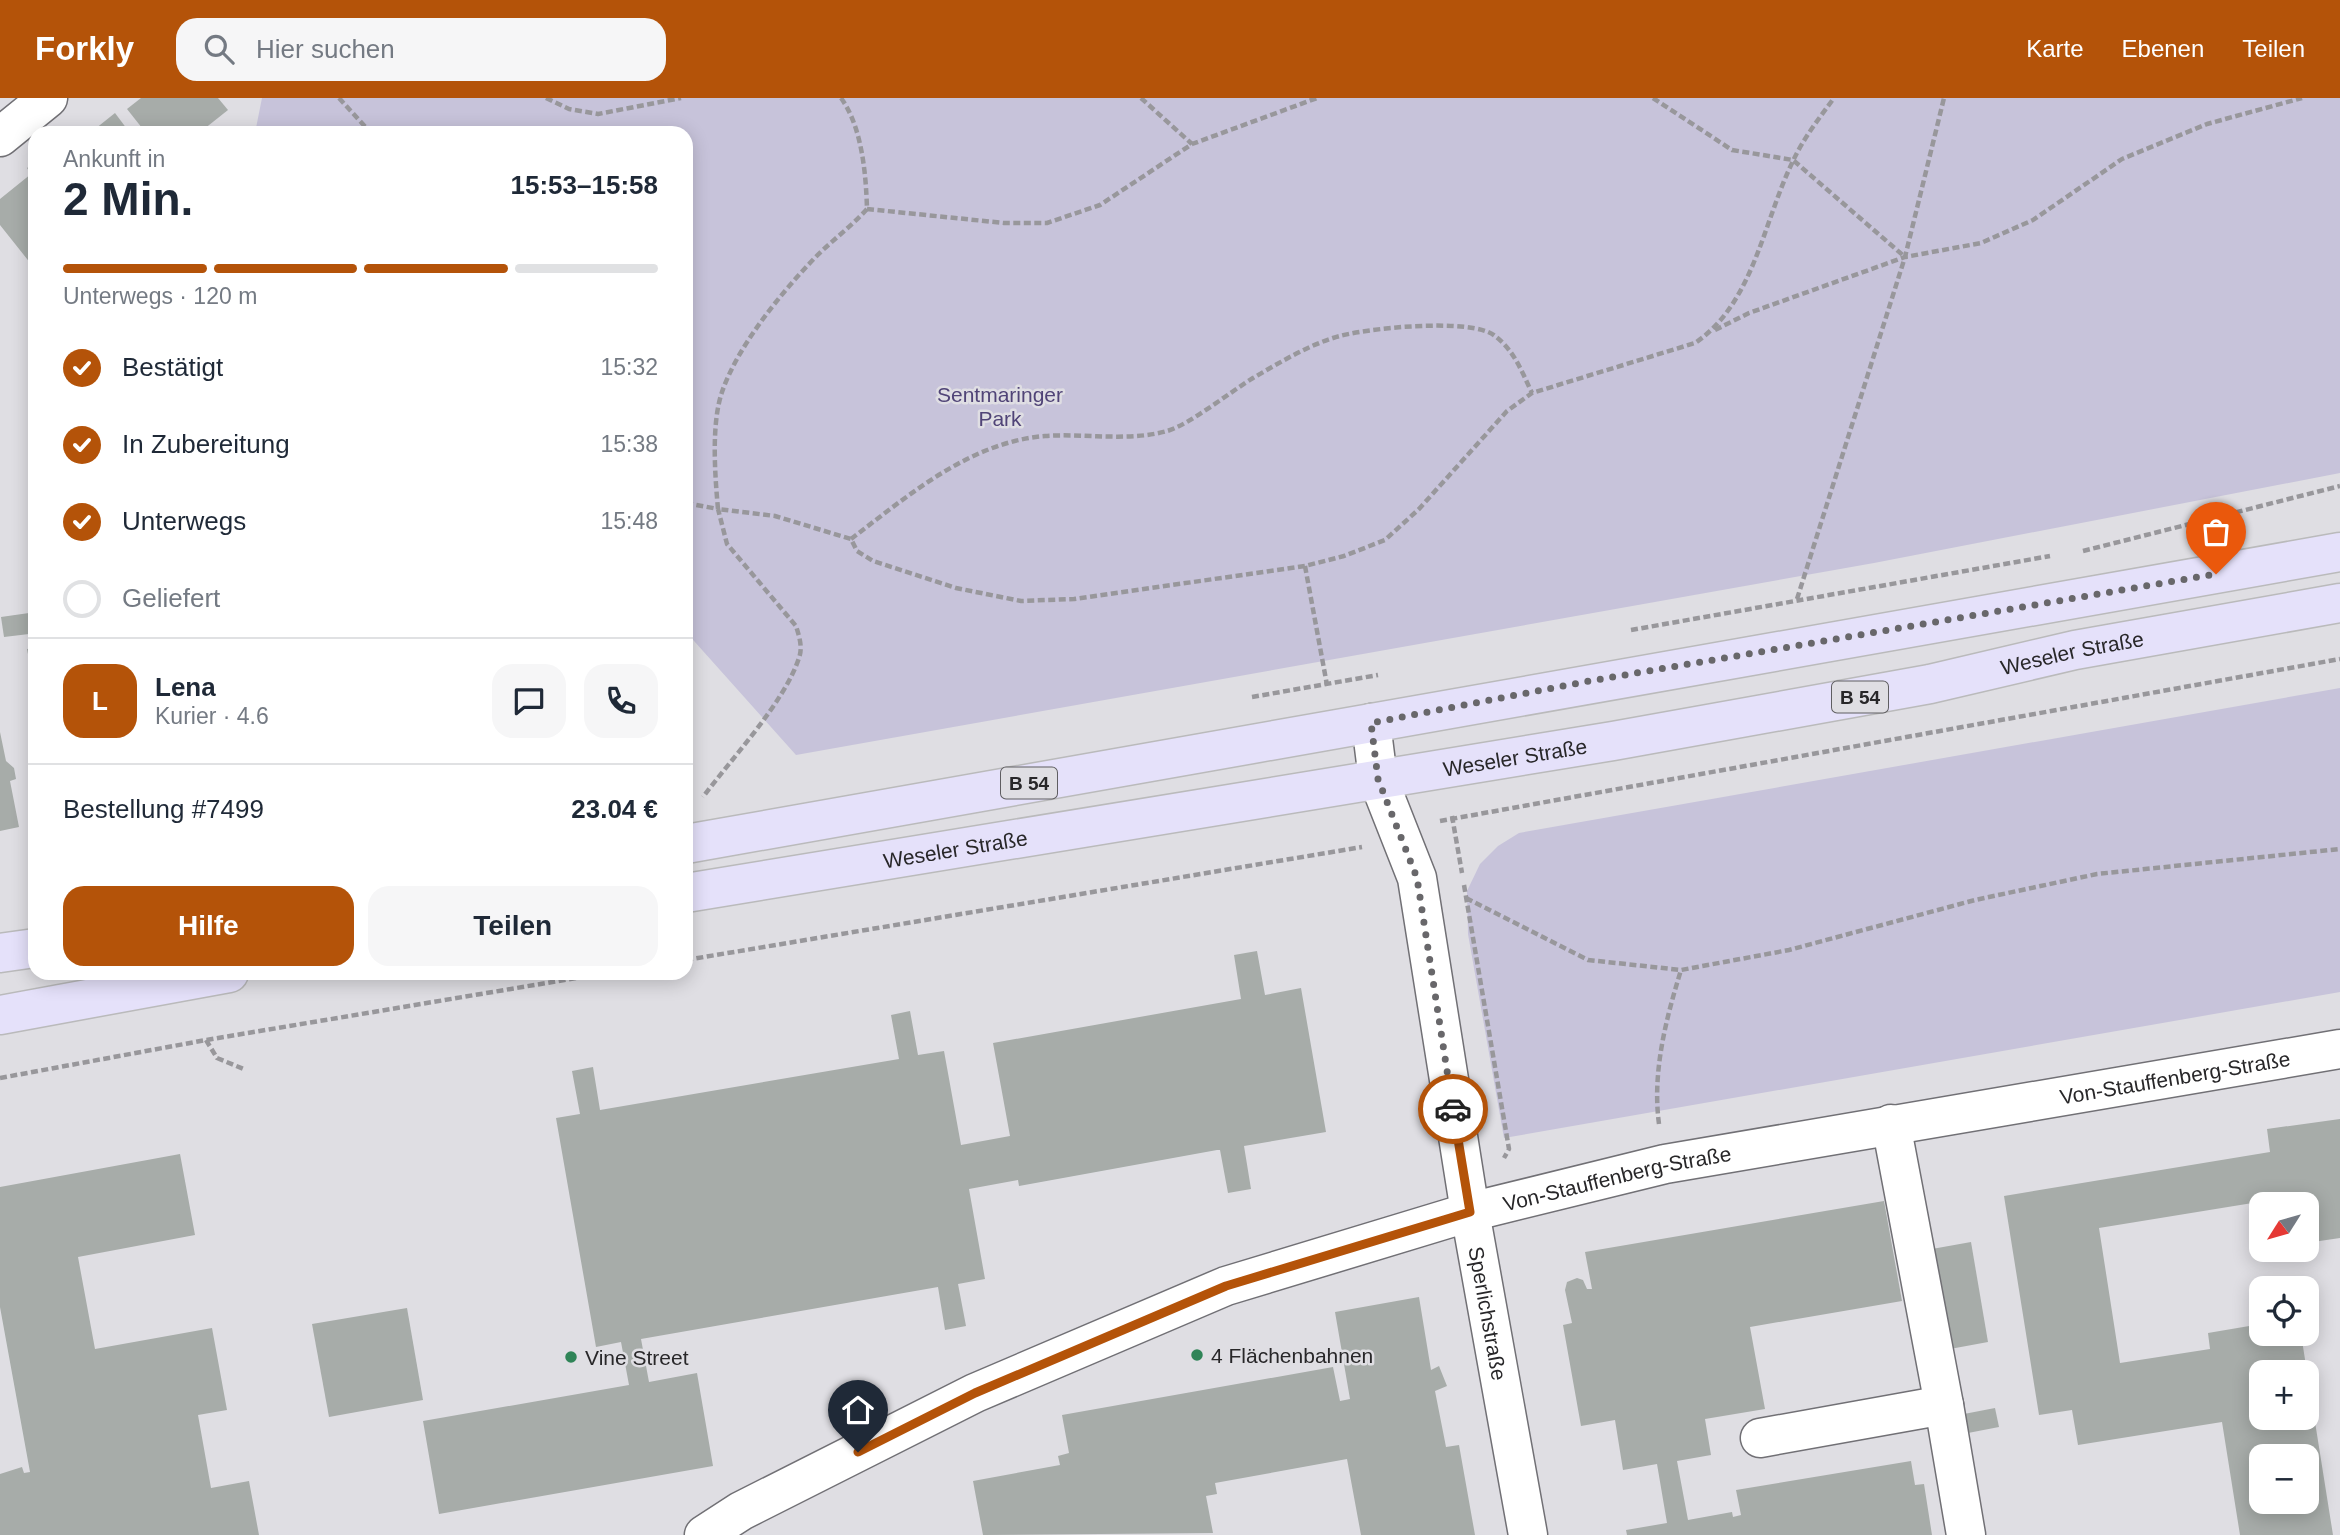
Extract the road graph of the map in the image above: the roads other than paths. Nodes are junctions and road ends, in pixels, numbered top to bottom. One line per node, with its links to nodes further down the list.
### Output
1 (48, 98): 2 (street)
2 (0, 137)
3 (2340, 552): 5 (main road, B 54)
4 (2340, 603): 6 (main road, Weseler Straße / B 54)
5 (1371, 723): 6 (street, Sperlichstraße); 7 (main road, B 54)
6 (1378, 779): 8 (main road, Weseler Straße / B 54); 15 (street, Sperlichstraße)
7 (693, 843)
8 (693, 892)
9 (28, 949): 10 (main road)
10 (0, 953)
11 (191, 980): 12 (main road)
12 (0, 1015)
13 (2340, 1049): 14 (street, Von-Stauffenberg-Straße)
14 (1891, 1124): 15 (street, Von-Stauffenberg-Straße); 16 (street)
15 (1470, 1212): 18 (street, Von-Stauffenberg-Straße); 19 (street, Sperlichstraße)
16 (1944, 1405): 17 (street); 20 (street)
17 (1760, 1438)
18 (704, 1535)
19 (1528, 1535)
20 (1966, 1535)

